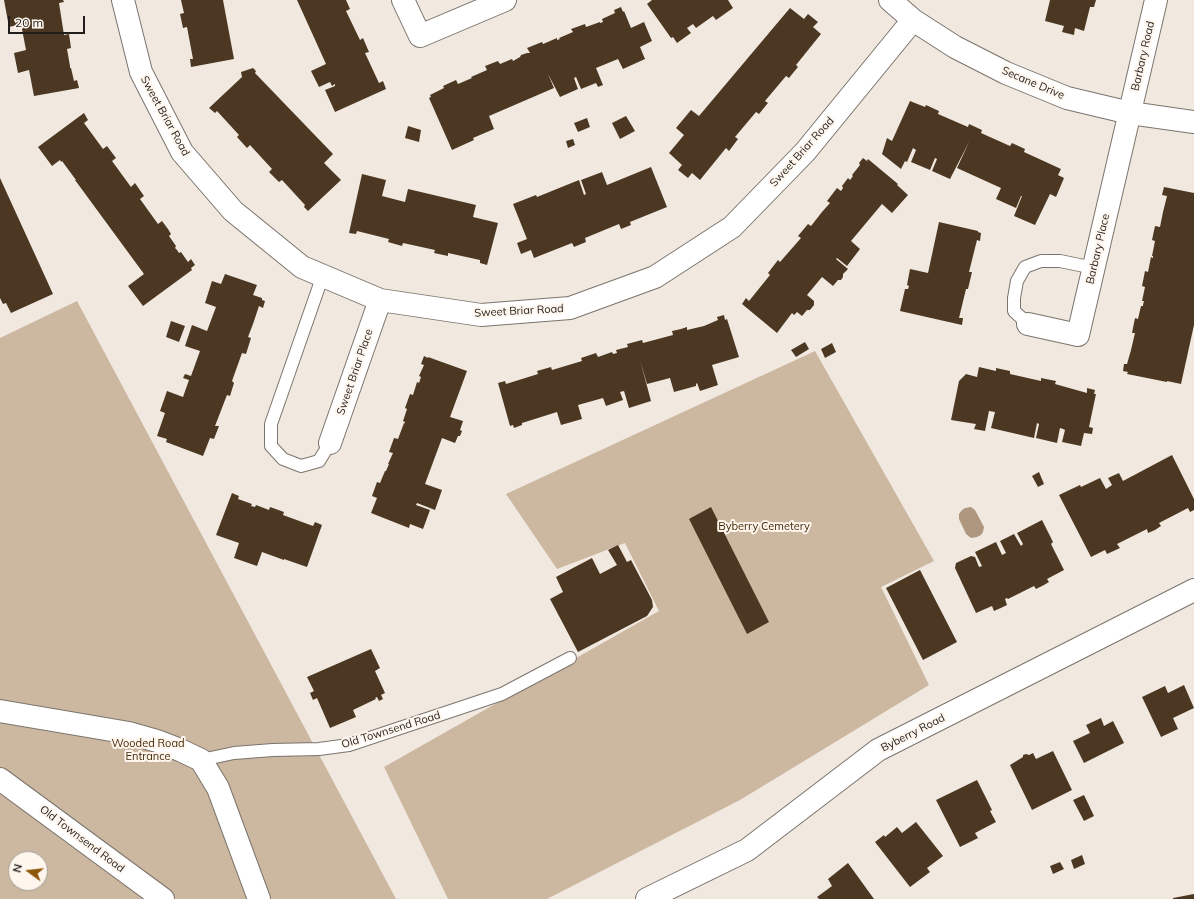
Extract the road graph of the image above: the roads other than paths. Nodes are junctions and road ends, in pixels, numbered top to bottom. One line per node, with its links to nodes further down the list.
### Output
1 (123, 0): 10 (street, Sweet Briar Road)
2 (403, 0): 3 (street)
3 (505, 0)
4 (890, 0): 6 (street, Secane Drive)
5 (1156, 0): 7 (street, Barbary Road)
6 (912, 20): 7 (street, Secane Drive); 11 (street, Sweet Briar Road)
7 (1130, 113): 8 (street, Secane Drive); 9 (street, Barbary Place)
8 (1194, 122)
9 (1094, 268): 12 (street, Barbary Place); 12 (lane)
10 (323, 275): 11 (street, Sweet Briar Road); 13 (lane)
11 (380, 300): 13 (street, Sweet Briar Place)
12 (1028, 324)
13 (330, 443)
14 (1194, 590): 21 (street, Byberry Road)
15 (570, 658): 17 (lane, Old Townsend Road)
16 (0, 711): 17 (street)
17 (201, 760): 20 (street)
18 (0, 779): 19 (street, Old Townsend Road)
19 (163, 899)
20 (259, 899)
21 (647, 899)

